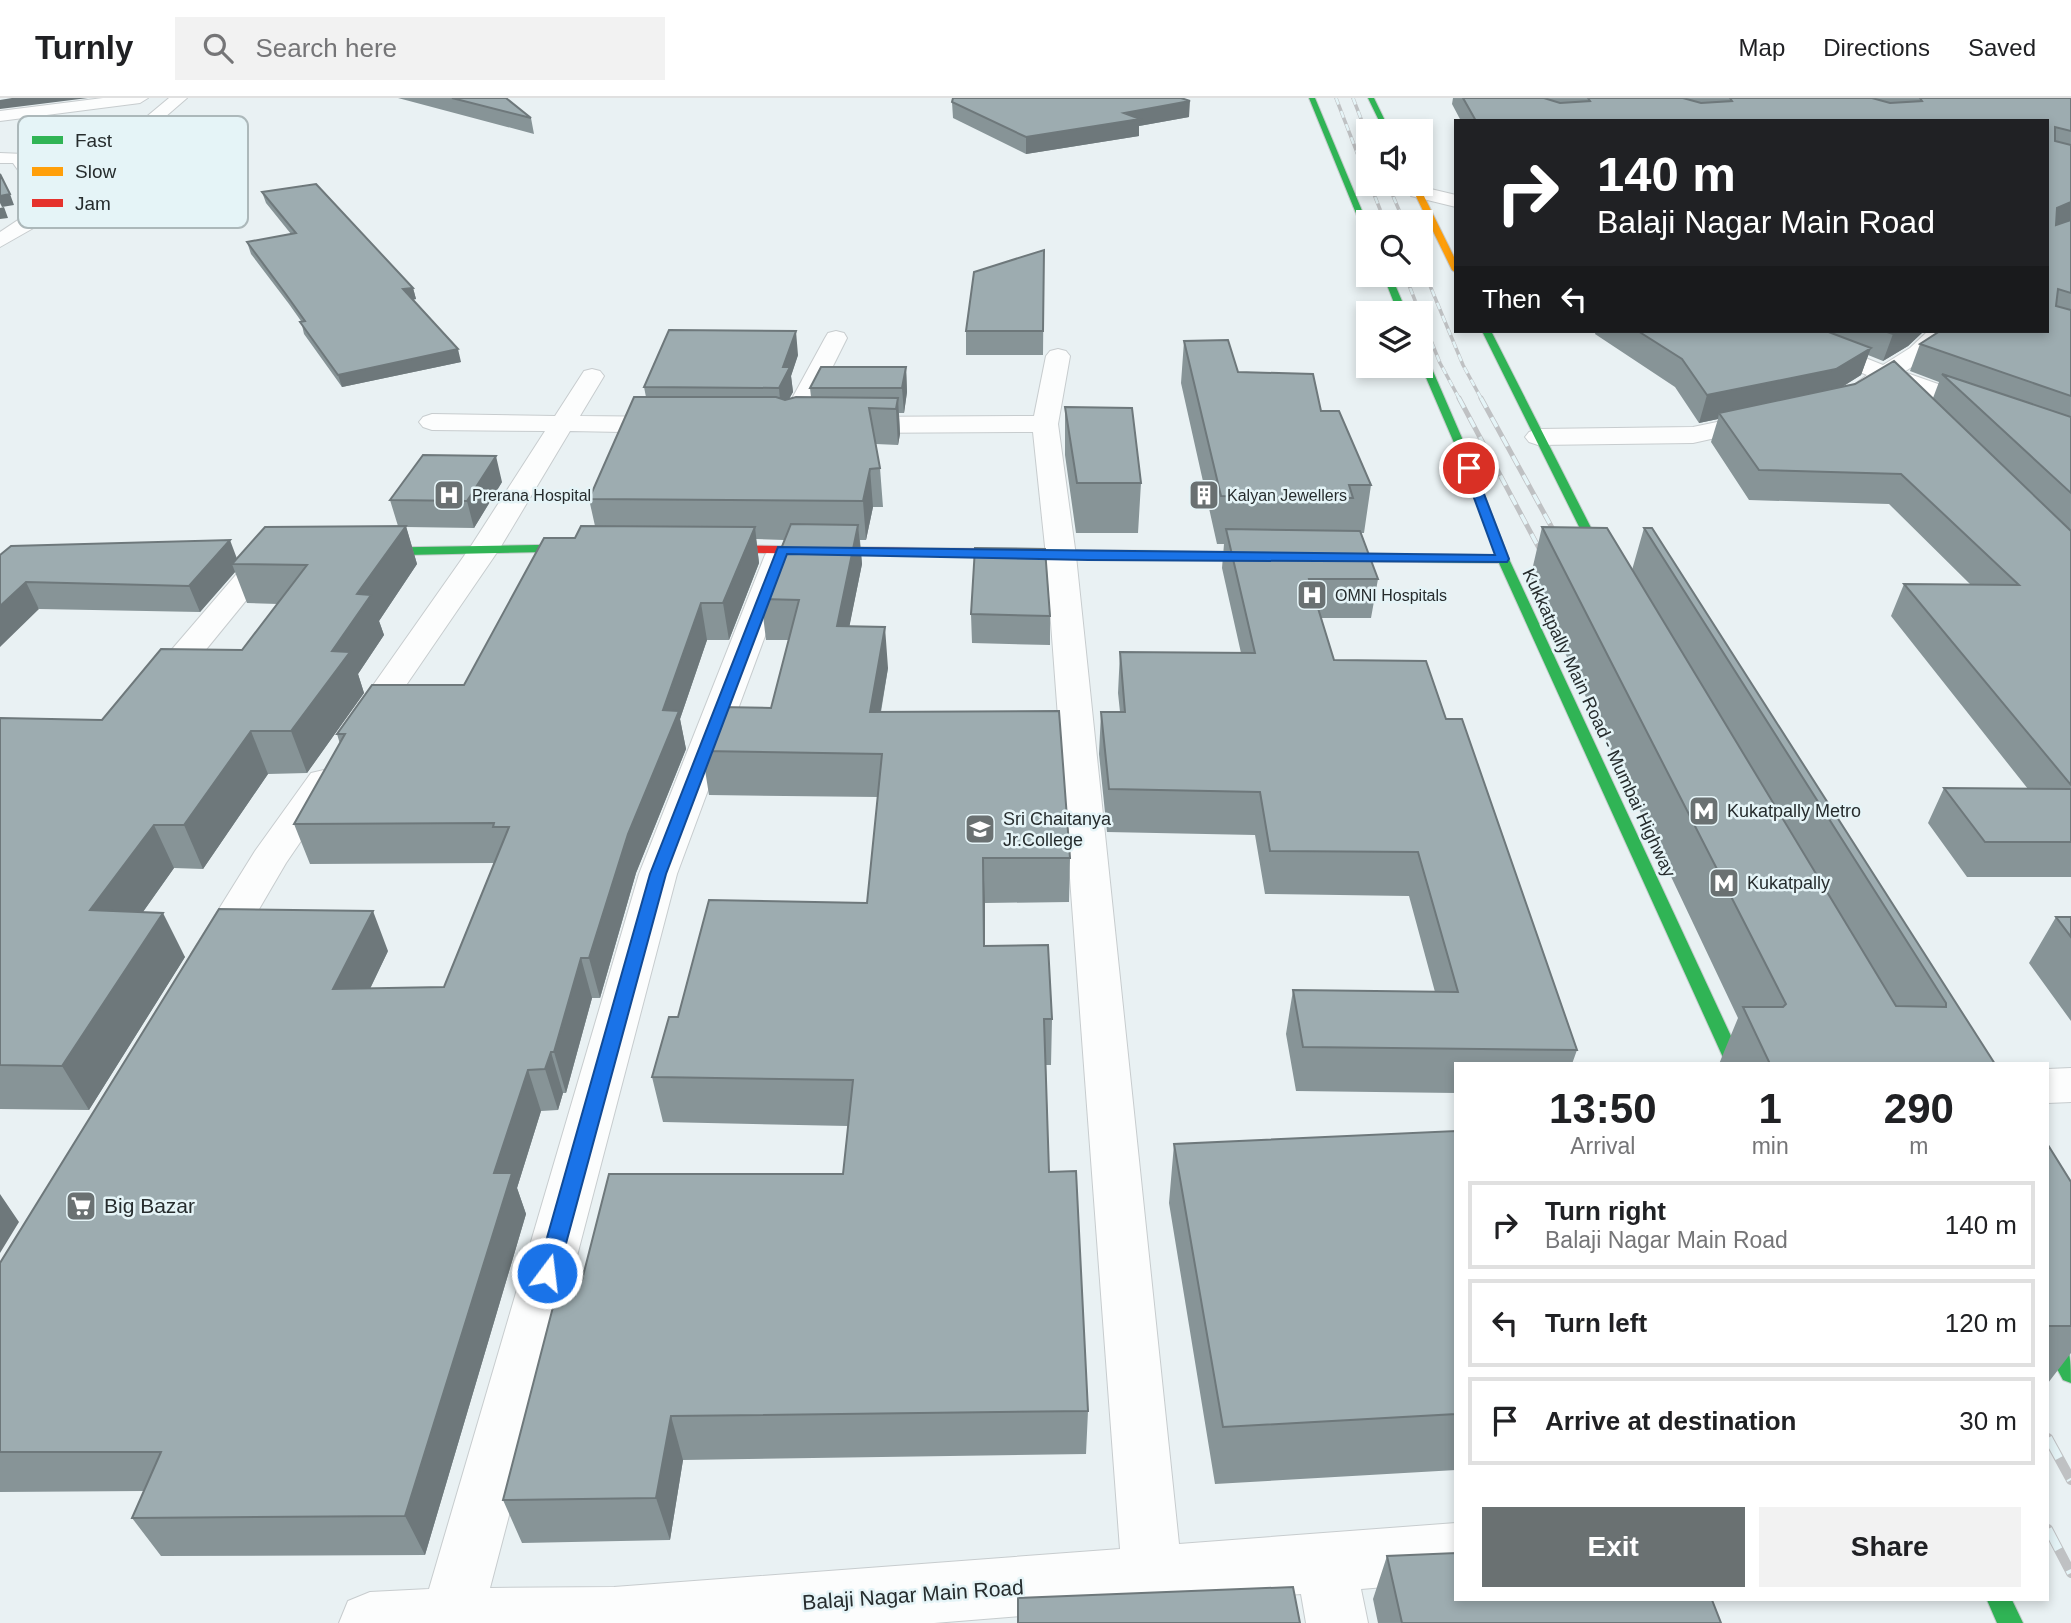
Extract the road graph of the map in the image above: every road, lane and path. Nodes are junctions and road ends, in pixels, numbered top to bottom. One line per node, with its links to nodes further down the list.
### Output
1 (140, 98): 5 (street)
2 (179, 98): 7 (street)
3 (1312, 98): 14 (main road)
4 (1371, 98): 8 (main road)
5 (72, 102): 6 (street)
6 (0, 116)
7 (157, 116)
8 (1381, 119)
9 (0, 158): 10 (street)
10 (18, 158)
11 (1433, 194): 13 (street)
12 (1420, 196): 17 (main road)
13 (1454, 200)
14 (1358, 210)
15 (21, 228): 16 (street)
16 (0, 241)
17 (1454, 266)
18 (1487, 333): 35 (main road)
19 (1784, 333): 23 (street)
20 (1934, 333): 23 (street)
21 (836, 338): 34 (street)
22 (1058, 356): 31 (street)
23 (1886, 374): 26 (street); 27 (street); 36 (street)
24 (592, 376): 30 (street)
25 (1431, 378): 44 (main road, Kukkatpally Main Road - Mumbai Highway)
26 (1835, 405)
27 (1925, 412)
28 (1783, 416): 35 (street)
29 (432, 422): 30 (street)
30 (563, 424): 32 (street); 37 (street)
31 (1045, 424): 34 (street); 43 (street)
32 (697, 425)
33 (764, 425): 34 (street)
34 (790, 426)
35 (1538, 437): 45 (main road)
36 (2071, 440)
37 (485, 548): 38 (main road); 41 (main road); 47 (street)
38 (607, 549)
39 (688, 549): 40 (main road)
40 (782, 550): 43 (main road); 57 (street)
41 (350, 552)
42 (265, 554): 46 (street)
43 (1061, 556): 44 (main road); 55 (street)
44 (1503, 559): 48 (main road, Kukkatpally Main Road - Mumbai Highway)
45 (1615, 585)
46 (161, 683)
47 (196, 980)
48 (1734, 1062)
49 (2071, 1085): 50 (street)
50 (2049, 1086)
51 (2049, 1336): 52 (main road)
52 (2071, 1373)
53 (1454, 1552): 54 (street, Balaji Nagar Main Road)
54 (1325, 1561): 55 (street, Balaji Nagar Main Road); 60 (street)
55 (1152, 1577): 58 (street, Balaji Nagar Main Road)
56 (1999, 1601): 61 (main road)
57 (451, 1619): 58 (street, Balaji Nagar Main Road); 59 (street, Balaji Nagar Main Road)
58 (614, 1620)
59 (370, 1623)
60 (1337, 1623)
61 (2010, 1623)

